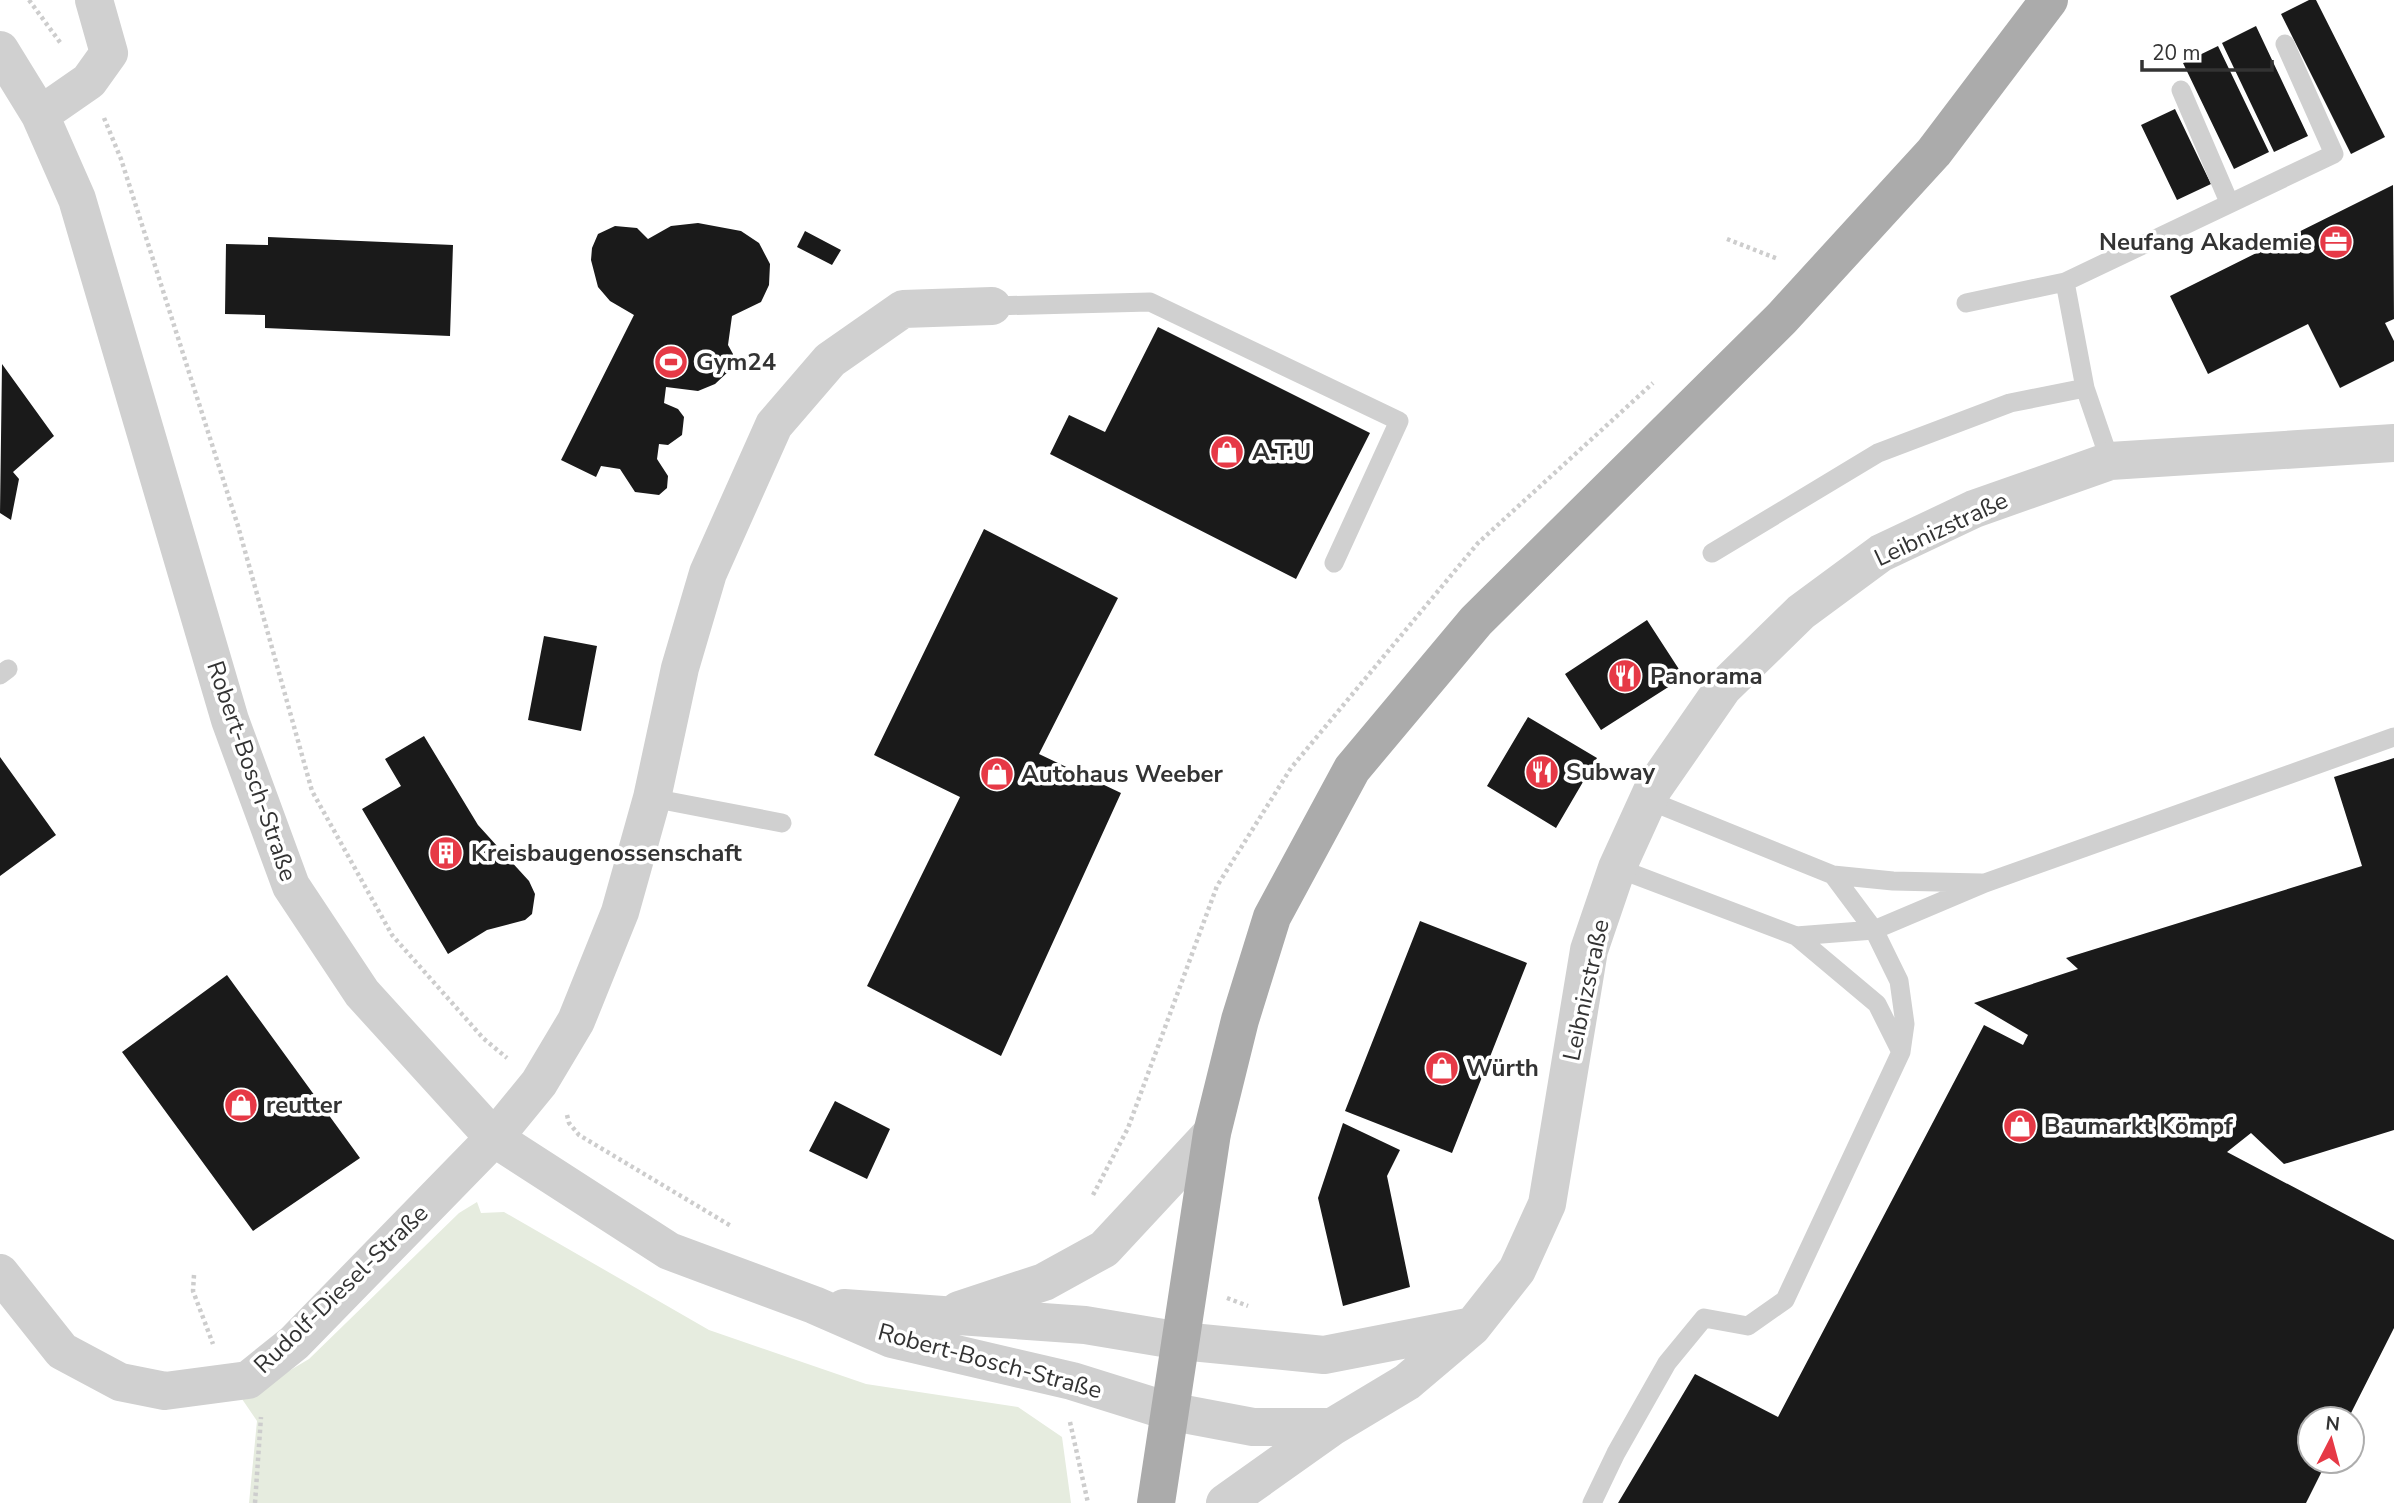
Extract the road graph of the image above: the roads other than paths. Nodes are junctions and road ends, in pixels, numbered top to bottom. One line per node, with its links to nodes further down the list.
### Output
1 (94, 0): 6 (street)
2 (2049, 0): 26 (main road)
3 (2285, 44): 7 (lane)
4 (0, 50): 6 (street, Robert-Bosch-Straße)
5 (2181, 90): 7 (lane)
6 (40, 115): 27 (street, Robert-Bosch-Straße)
7 (2229, 202): 8 (lane)
8 (2065, 282): 9 (lane); 11 (lane)
9 (1966, 303)
10 (992, 306): 15 (lane); 17 (street, Rudolf-Diesel-Straße)
11 (2085, 388): 13 (lane); 14 (lane)
12 (2394, 443): 13 (street, Leibnizstraße)
13 (2110, 461): 18 (street, Leibnizstraße)
14 (1712, 553)
15 (1334, 563)
16 (2394, 737): 22 (lane)
17 (652, 798): 19 (lane); 27 (street, Rudolf-Diesel-Straße)
18 (1648, 800): 20 (street, Leibnizstraße); 21 (lane)
19 (782, 823)
20 (1617, 868): 24 (lane); 31 (street, Leibnizstraße)
21 (1833, 875): 22 (lane); 23 (lane)
22 (1985, 883): 23 (lane)
23 (1874, 930): 24 (lane); 25 (lane)
24 (1796, 936): 25 (lane)
25 (1901, 1052): 37 (lane)
26 (1212, 1133): 30 (street, Robert-Bosch-Straße); 32 (main road)
27 (494, 1138): 28 (street, Rudolf-Diesel-Straße); 29 (street, Robert-Bosch-Straße)
28 (0, 1273)
29 (814, 1305): 30 (street, Robert-Bosch-Straße); 33 (street, Robert-Bosch-Straße)
30 (941, 1316): 32 (street, Robert-Bosch-Straße)
31 (1472, 1327): 32 (street); 34 (street, Leibnizstraße)
32 (1181, 1341): 33 (main road)
33 (1168, 1411): 34 (street); 35 (main road)
34 (1332, 1427): 36 (street, Leibnizstraße)
35 (1156, 1503)
36 (1225, 1503)
37 (1592, 1503)

